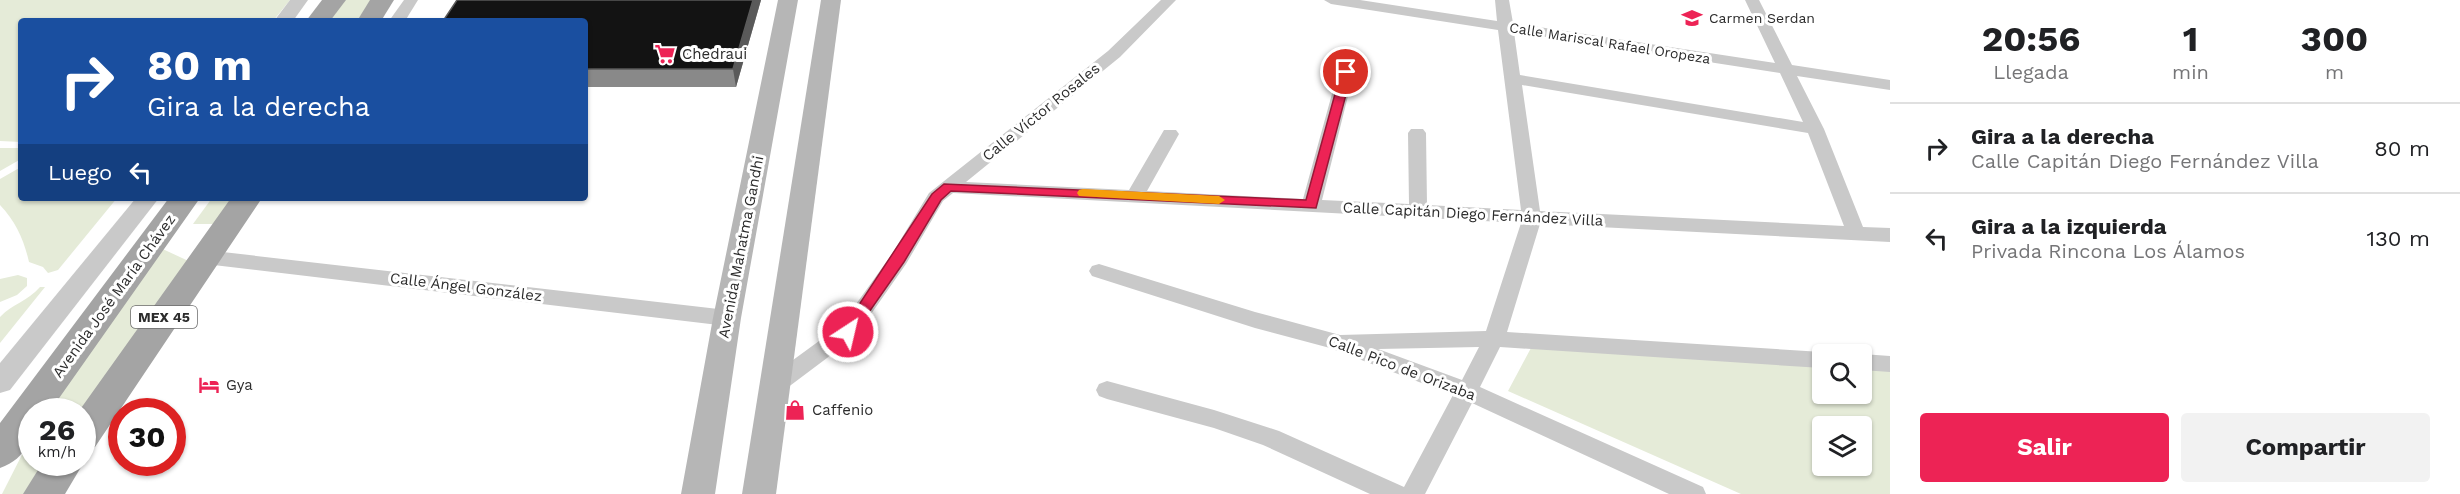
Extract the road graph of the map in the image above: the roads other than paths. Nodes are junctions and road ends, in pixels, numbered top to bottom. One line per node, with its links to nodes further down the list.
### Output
1 (299, 0): 11 (street)
2 (334, 0): 12 (main road)
3 (382, 0): 13 (main road)
4 (411, 0): 14 (street)
5 (788, 0): 34 (main road, Avenida Mahatma Gandhi)
6 (831, 0): 41 (main road)
7 (1169, 0): 23 (street, Calle Víctor Rosales)
8 (1331, 0): 15 (street, Calle Mariscal Rafael Oropeza)
9 (1502, 0): 15 (street)
10 (1752, 0): 16 (street)
11 (285, 18)
12 (320, 18)
13 (371, 18)
14 (399, 18)
15 (1506, 27): 16 (street, Calle Mariscal Rafael Oropeza); 18 (street)
16 (1784, 69): 19 (street, Calle Mariscal Rafael Oropeza); 20 (street)
17 (1346, 72): 27 (street)
18 (1511, 78): 20 (street); 29 (street)
19 (1890, 85)
20 (1815, 129): 30 (street)
21 (1417, 133): 28 (street)
22 (1170, 134): 24 (street)
23 (948, 187): 24 (street, Calle Capitán Diego Fernández Villa); 41 (street, Calle Víctor Rosales)
24 (1135, 195): 27 (street, Calle Capitán Diego Fernández Villa)
25 (245, 201): 32 (main road, MEX 45)
26 (168, 202): 32 (main road); 40 (street, Avenida José María Chávez); 45 (main road, Avenida José María Chávez / MEX 45)
27 (1311, 205): 28 (street, Calle Capitán Diego Fernández Villa)
28 (1418, 211): 29 (street, Calle Capitán Diego Fernández Villa)
29 (1532, 218): 30 (street, Calle Capitán Diego Fernández Villa); 35 (street)
30 (1856, 233): 31 (street, Calle Capitán Diego Fernández Villa)
31 (1890, 235)
32 (205, 257): 34 (street, Calle Ángel González); 44 (main road, MEX 45)
33 (1099, 271): 36 (street, Calle Pico de Orizaba)
34 (727, 318): 48 (main road, Avenida Mahatma Gandhi)
35 (1494, 339): 36 (street); 37 (street); 43 (street)
36 (1334, 341): 43 (street, Calle Pico de Orizaba)
37 (1812, 359)
38 (1872, 363): 39 (street)
39 (1890, 364)
40 (0, 382)
41 (775, 386): 49 (main road)
42 (1107, 390): 50 (street)
43 (1467, 391): 51 (street); 52 (street, Calle Pico de Orizaba)
44 (96, 416)
45 (0, 452)
46 (55, 476): 47 (main road)
47 (43, 494)
48 (698, 494)
49 (759, 494)
50 (1395, 494)
51 (1413, 494)
52 (1694, 494)

